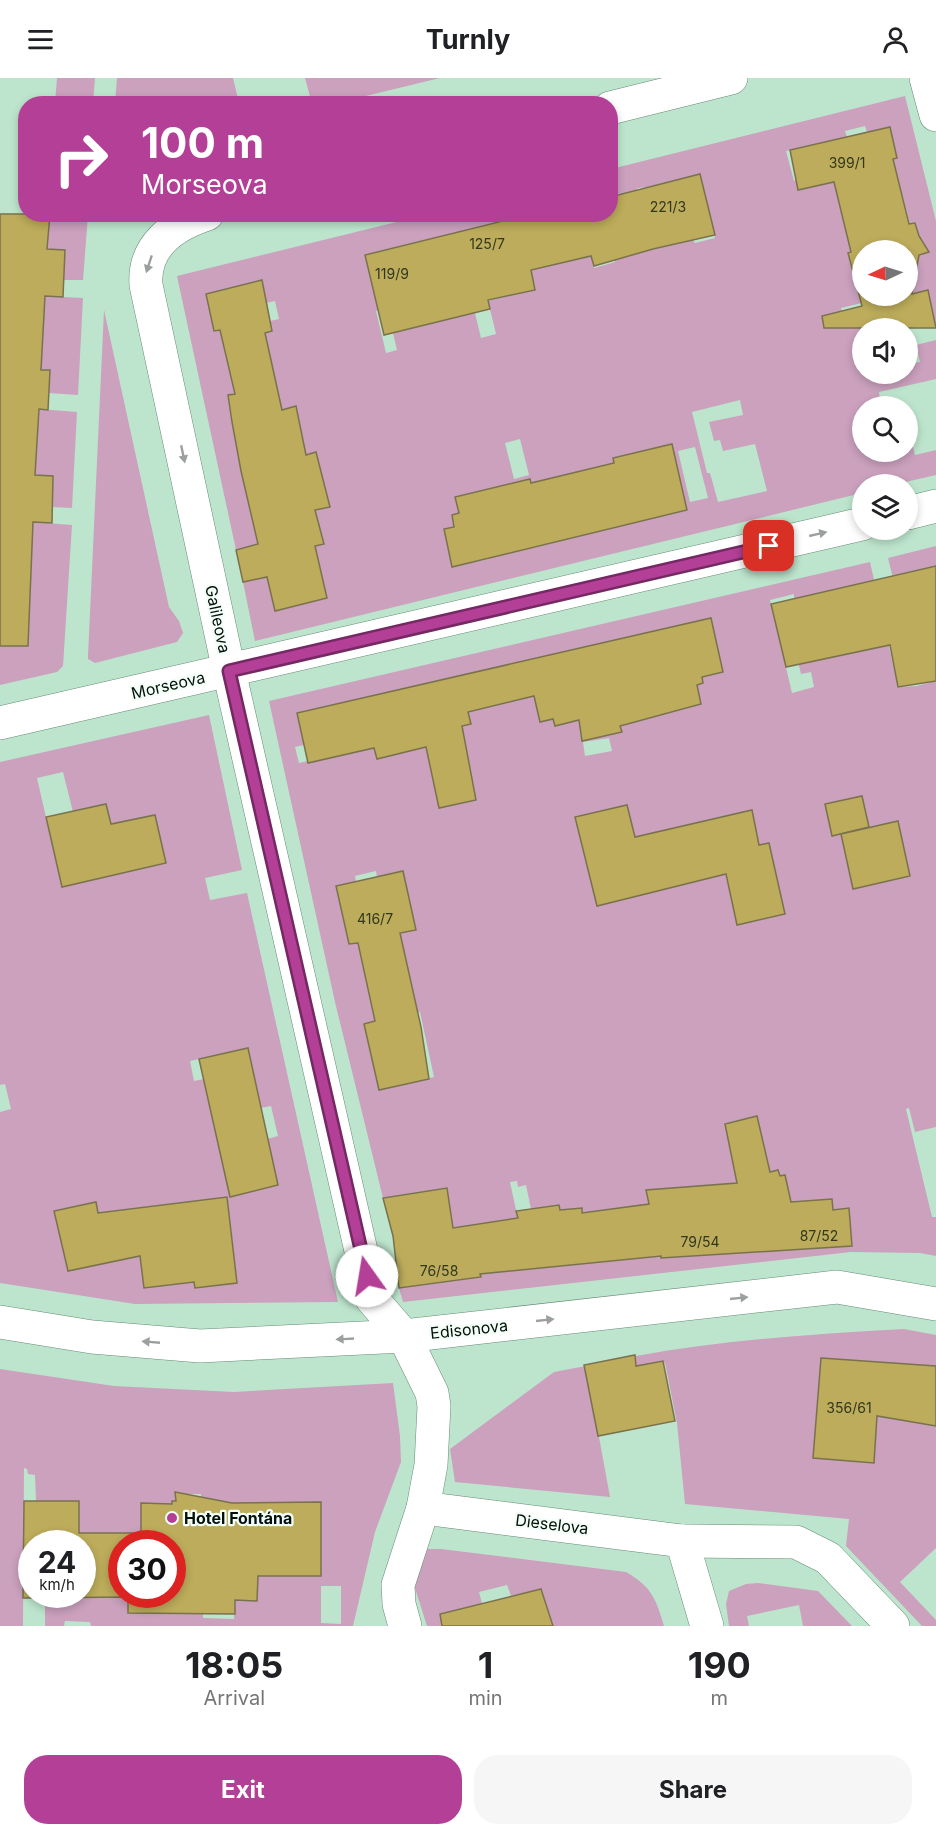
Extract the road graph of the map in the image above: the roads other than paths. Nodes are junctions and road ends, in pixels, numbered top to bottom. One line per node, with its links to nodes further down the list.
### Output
1 (730, 78): 3 (street)
2 (926, 78): 4 (street)
3 (618, 106)
4 (936, 115)
5 (188, 222): 9 (street, Galileova, one-way to 9)
6 (936, 506): 7 (street)
7 (918, 510)
8 (852, 526): 9 (street, Morseova, one-way to 8)
9 (229, 671): 10 (street, Morseova); 13 (street, Galileova)
10 (0, 723)
11 (936, 1304): 13 (street, Edisonova, one-way to 11)
12 (0, 1322): 13 (street, Edisonova, one-way to 12)
13 (404, 1336): 14 (street)
14 (423, 1508): 15 (street, Dieselova); 16 (street)
15 (682, 1541): 17 (street); 18 (street, Dieselova)
16 (405, 1626)
17 (707, 1626)
18 (893, 1626)

